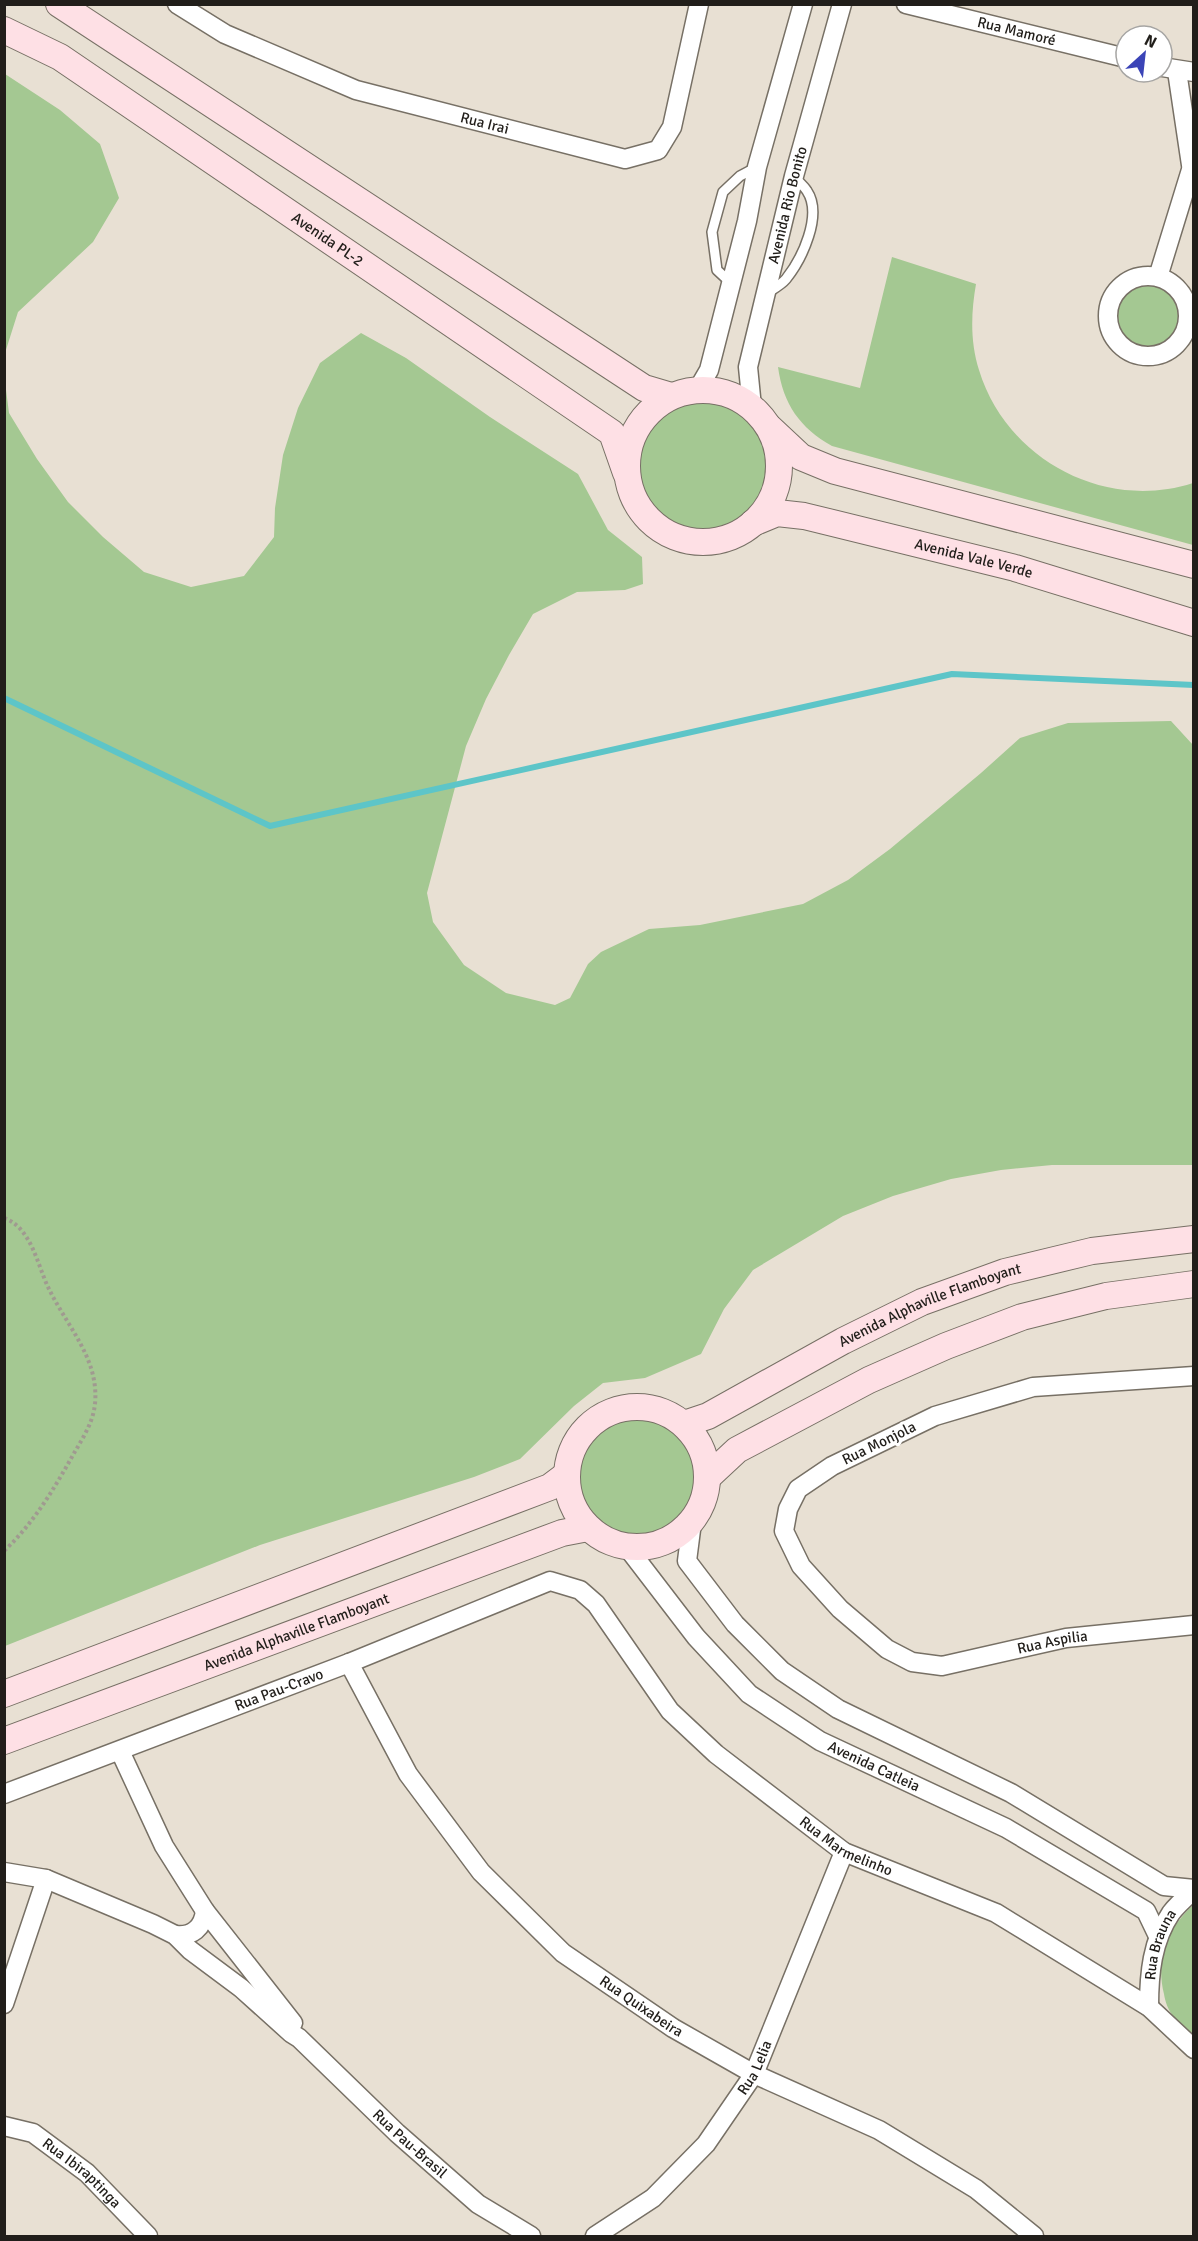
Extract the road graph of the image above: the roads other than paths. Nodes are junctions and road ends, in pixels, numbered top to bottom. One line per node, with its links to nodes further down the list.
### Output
1 (59, 4): 17 (street)
2 (177, 4): 3 (street, Rua Irai)
3 (699, 4)
4 (803, 4): 11 (street)
5 (842, 4): 12 (street, Avenida Rio Bonito)
6 (906, 4): 8 (street, Rua Mamoré)
7 (4, 30): 20 (street, Avenida PL-2)
8 (1114, 55)
9 (1178, 70): 10 (street)
10 (1192, 163): 13 (street)
11 (757, 167): 14 (street); 14 (lane)
12 (794, 176): 15 (street, Avenida Rio Bonito); 15 (lane)
13 (1158, 277): 13 (street)
14 (730, 283): 16 (street)
15 (765, 294): 18 (street, Avenida Rio Bonito)
16 (698, 389): 17 (street); 18 (street)
17 (671, 396): 20 (street)
18 (752, 407): 19 (street)
19 (769, 428): 21 (street); 22 (street)
20 (626, 473): 21 (street)
21 (753, 523): 23 (street, Avenida Vale Verde)
22 (1194, 565)
23 (1194, 622)
24 (1194, 1239): 27 (street, Avenida Alphaville Flamboyant)
25 (1194, 1284): 29 (street)
26 (1194, 1376): 35 (street, Rua Monjola)
27 (684, 1424): 28 (street); 29 (street)
28 (566, 1475): 31 (street); 37 (street)
29 (708, 1477): 30 (street)
30 (692, 1522): 32 (street); 44 (street)
31 (588, 1528): 32 (street); 38 (street, Avenida Alphaville Flamboyant)
32 (627, 1547): 47 (street, Avenida Catleia)
33 (550, 1581): 36 (street, Rua Pau-Cravo); 41 (street, Rua Marmelinho)
34 (1194, 1625): 35 (street, Rua Aspilia)
35 (912, 1662)
36 (349, 1663): 39 (street, Rua Pau-Cravo); 52 (street, Rua Quixabeira)
37 (4, 1694)
38 (4, 1741)
39 (120, 1751): 40 (street, Rua Pau-Cravo); 45 (street, Rua Pau-Brasil)
40 (4, 1794)
41 (844, 1852): 49 (street, Rua Marmelinho); 52 (street, Rua Lelia)
42 (4, 1872): 43 (street, Rua Pau-Brasil)
43 (46, 1879): 46 (street, Rua Pau-Brasil); 48 (street)
44 (1194, 1889): 47 (street, Rua Brauna)
45 (205, 1911): 46 (street); 50 (street, Rua Pau-Brasil)
46 (175, 1935): 50 (street, Rua Pau-Brasil)
47 (1158, 1936): 49 (street, Rua Brauna)
48 (4, 2004)
49 (1149, 2007): 51 (street, Rua Marmelinho)
50 (299, 2038): 55 (street, Rua Pau-Brasil)
51 (1194, 2049)
52 (754, 2074): 56 (street, Rua Lelia); 57 (street, Rua Quixabeira)
53 (4, 2126): 54 (street, Rua Ibiraptinga)
54 (148, 2236)
55 (531, 2236)
56 (596, 2236)
57 (1034, 2236)

